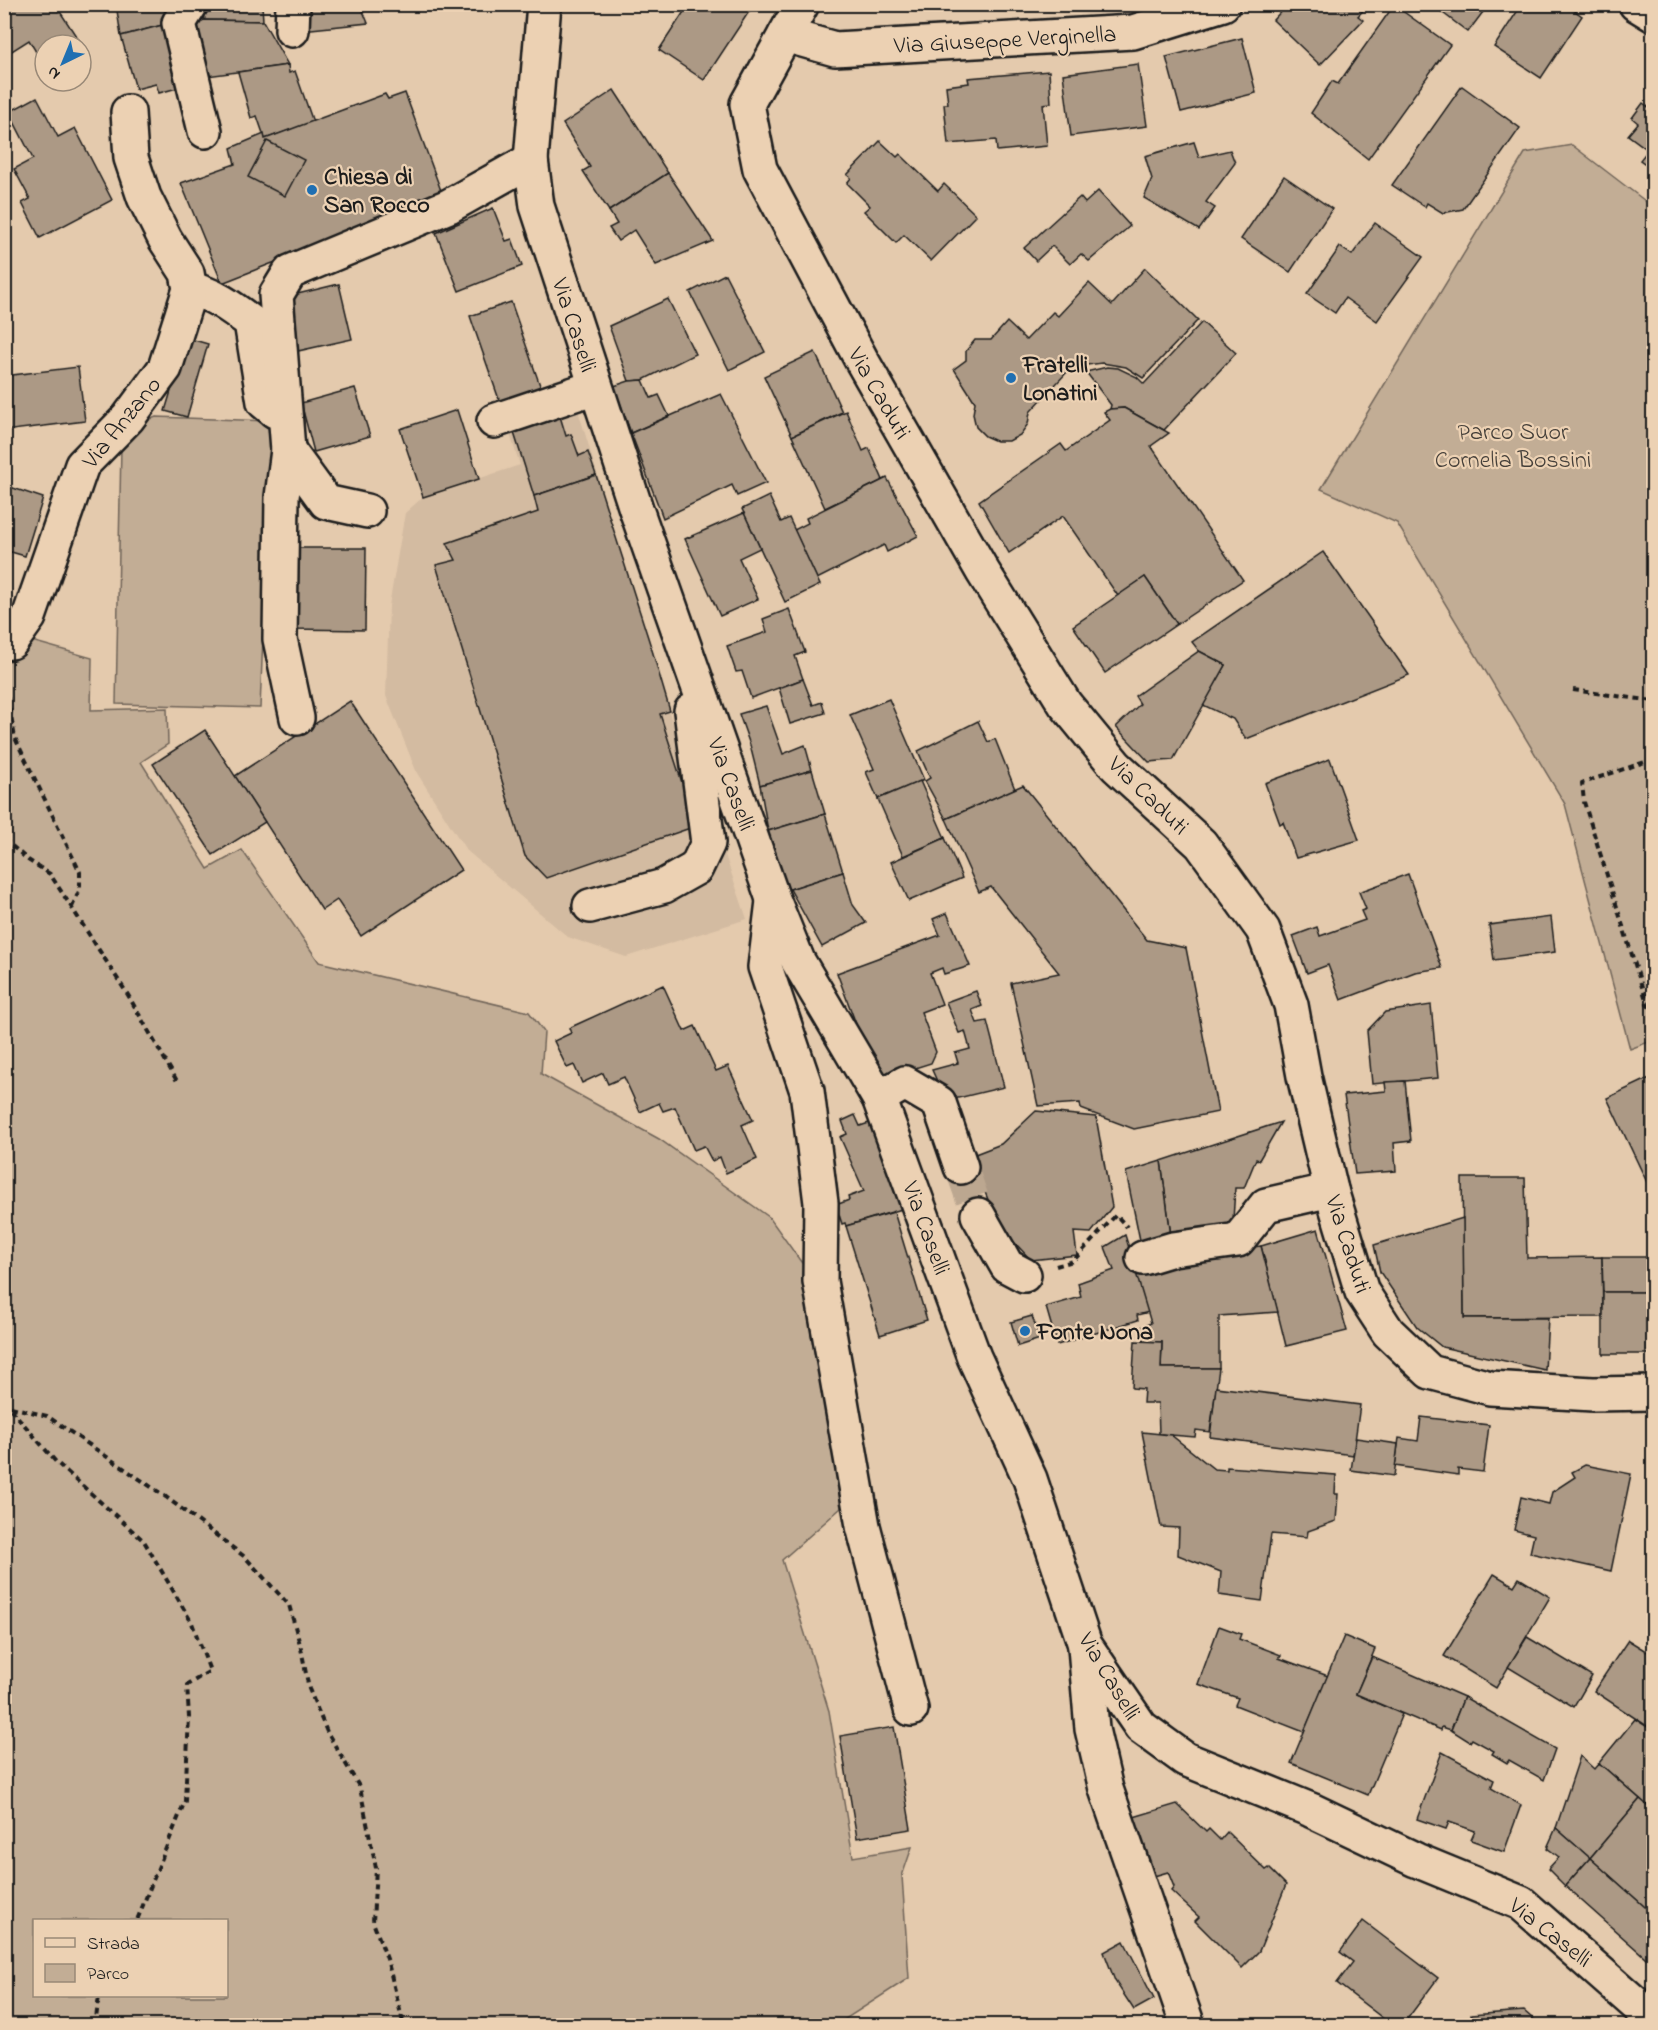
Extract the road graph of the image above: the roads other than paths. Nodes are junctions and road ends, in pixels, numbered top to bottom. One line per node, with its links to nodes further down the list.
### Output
1 (191, 4): 7 (street)
2 (544, 4): 8 (street, Via Caselli)
3 (802, 4): 5 (street, Via Caduti)
4 (1222, 4): 5 (street, Via Giuseppe Verginella)
5 (785, 35): 21 (street, Via Caduti)
6 (128, 112): 9 (street)
7 (205, 131)
8 (531, 160): 10 (street, Via Caselli); 12 (street)
9 (190, 289): 12 (street); 14 (street, Via Anzano)
10 (595, 387): 11 (street); 15 (street, Via Caselli)
11 (494, 421)
12 (287, 436): 13 (street); 16 (street)
13 (367, 511)
14 (4, 643)
15 (682, 643): 17 (street, Via Caselli); 18 (street)
16 (297, 718)
17 (773, 899): 19 (street, Via Caselli); 27 (street)
18 (590, 906)
19 (879, 1098): 20 (street); 26 (street, Via Caselli)
20 (961, 1167)
21 (1331, 1190): 23 (street); 25 (street, Via Caduti)
22 (978, 1215): 24 (street)
23 (1143, 1258)
24 (1024, 1275)
25 (1653, 1393)
26 (1085, 1645): 28 (street, Via Caselli); 29 (street)
27 (911, 1709)
28 (1653, 2020)
29 (1188, 2025)

